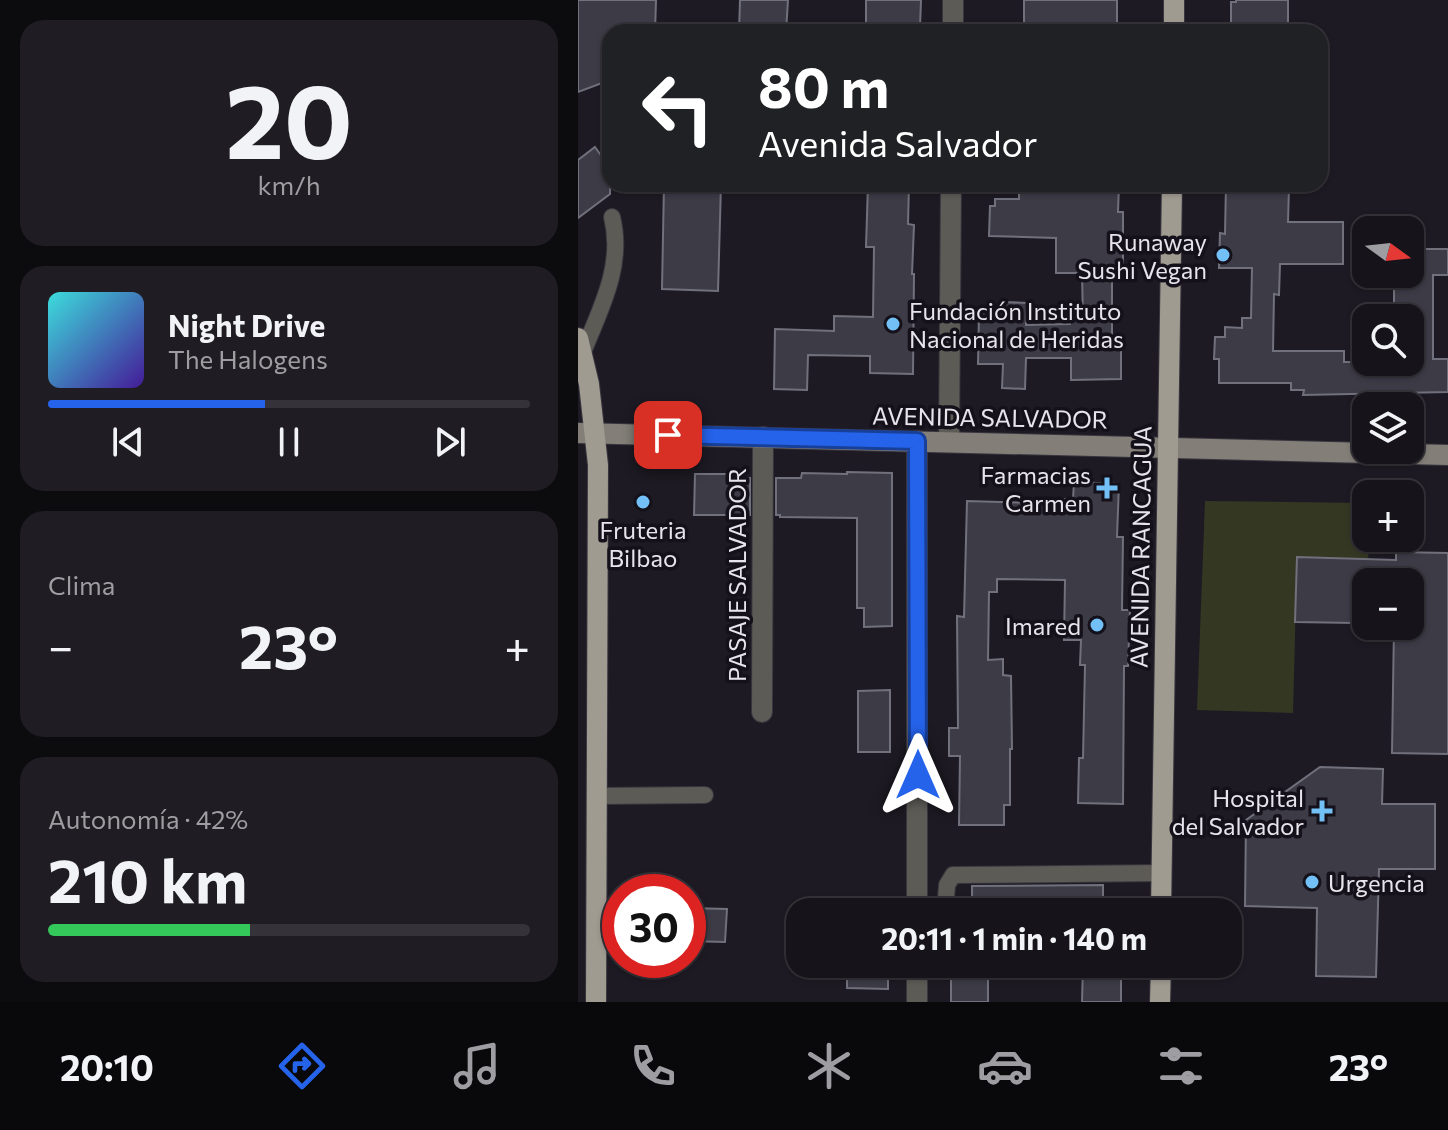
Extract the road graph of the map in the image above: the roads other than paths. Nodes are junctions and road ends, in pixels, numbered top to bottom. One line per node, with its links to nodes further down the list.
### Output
1 (953, 0): 3 (street)
2 (1174, 0): 4 (main road)
3 (953, 24)
4 (1174, 24)
5 (951, 192): 12 (street)
6 (1172, 192): 13 (main road, AVENIDA RANCAGUA)
7 (612, 217): 8 (lane)
8 (580, 345): 9 (main road)
9 (587, 433): 10 (main road, AVENIDA SALVADOR); 17 (main road)
10 (763, 437): 11 (main road, AVENIDA SALVADOR); 15 (street, PASAJE SALVADOR)
11 (917, 441): 12 (main road, AVENIDA SALVADOR); 19 (street)
12 (949, 442): 13 (main road, AVENIDA SALVADOR)
13 (1168, 447): 14 (main road, AVENIDA SALVADOR); 18 (main road, AVENIDA RANCAGUA)
14 (1448, 455)
15 (762, 712)
16 (705, 795): 17 (lane)
17 (597, 796): 24 (main road)
18 (1162, 873): 20 (lane); 21 (main road, AVENIDA RANCAGUA)
19 (917, 898)
20 (946, 898)
21 (1161, 898)
22 (917, 978): 25 (street)
23 (1161, 978): 26 (main road)
24 (596, 1002)
25 (917, 1002)
26 (1160, 1002)

